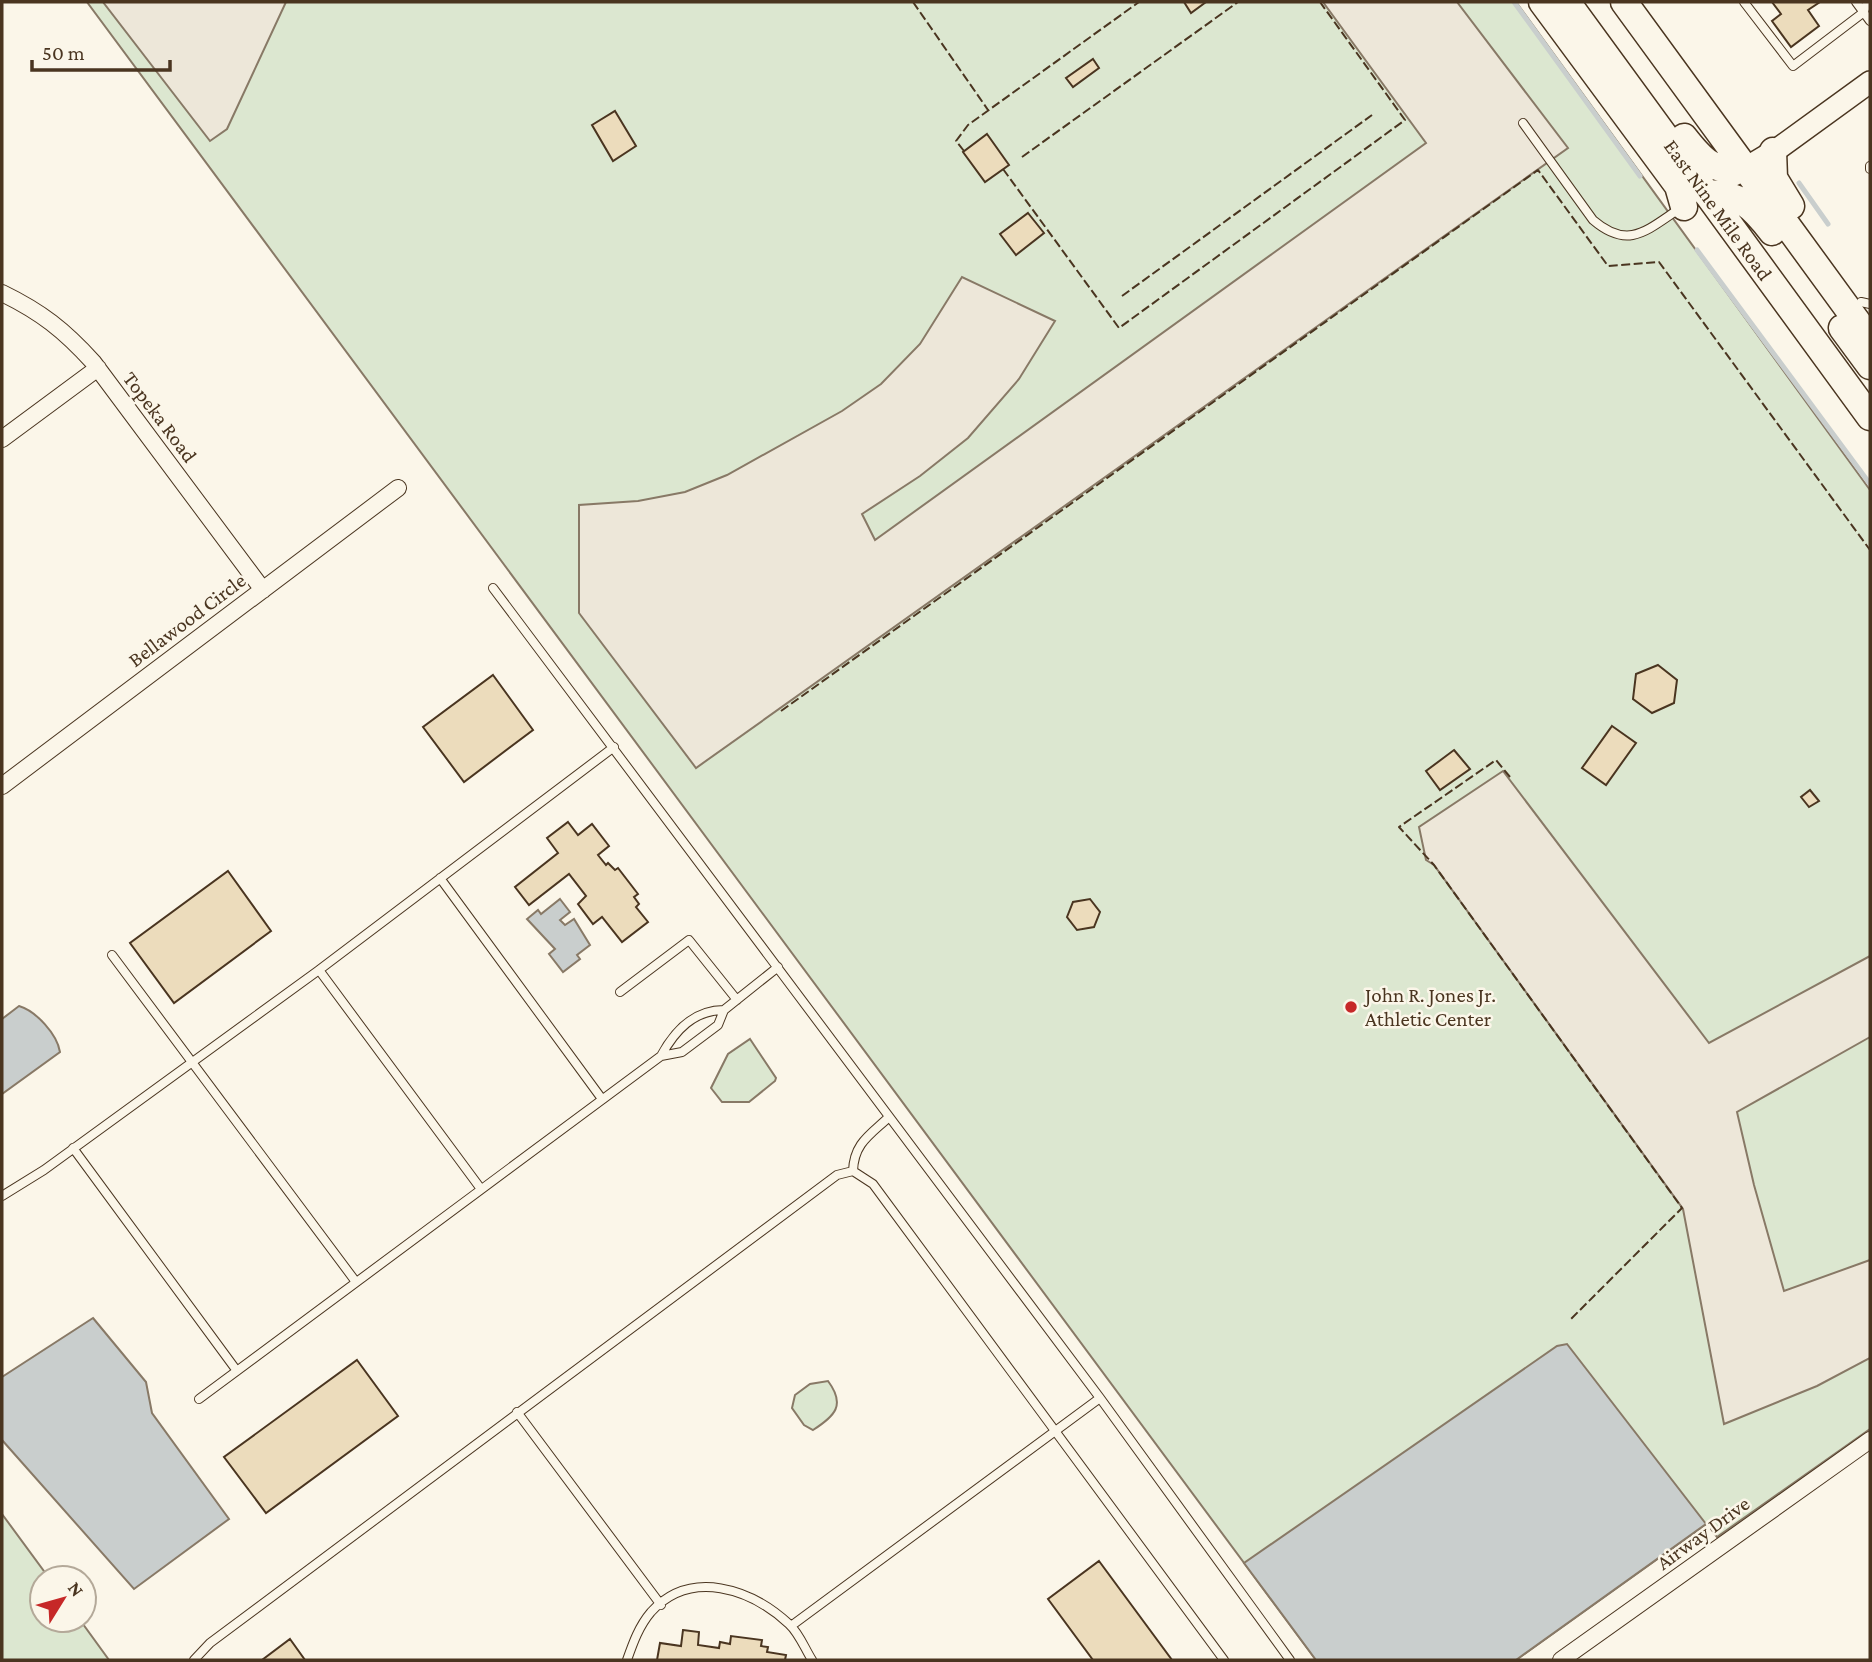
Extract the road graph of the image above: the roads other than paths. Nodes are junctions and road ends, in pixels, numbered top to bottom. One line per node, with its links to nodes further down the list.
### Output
1 (1542, 2): 14 (main road)
2 (1567, 2): 14 (main road, East Nine Mile Road)
3 (1585, 2): 13 (main road)
4 (1623, 2): 13 (main road)
5 (1744, 2): 8 (lane)
6 (1856, 2): 8 (lane)
7 (1867, 2): 8 (lane)
8 (1864, 12): 9 (lane)
9 (1870, 20)
10 (1870, 82): 12 (street)
11 (1522, 123): 14 (lane)
12 (1773, 152): 13 (street); 16 (main road)
13 (1745, 168): 14 (street); 17 (main road)
14 (1695, 200): 18 (main road); 20 (main road, East Nine Mile Road)
15 (2, 293): 19 (street, Topeka Road)
16 (1867, 307)
17 (1870, 339)
18 (1870, 366)
19 (98, 368): 21 (street); 24 (street, Topeka Road)
20 (1870, 417)
21 (2, 439)
22 (398, 488): 24 (street, Bellawood Circle)
23 (493, 587): 25 (lane)
24 (262, 590): 26 (street, Bellawood Circle)
25 (614, 747): 27 (lane); 29 (lane)
26 (2, 786)
27 (440, 878): 30 (lane); 36 (lane)
28 (113, 955): 35 (lane)
29 (778, 967): 32 (lane); 37 (lane)
30 (319, 970): 35 (lane); 40 (lane)
31 (620, 992): 32 (lane)
32 (737, 1000): 33 (lane)
33 (724, 1010): 34 (lane); 34 (lane)
34 (660, 1056): 36 (lane)
35 (194, 1062): 38 (lane); 42 (lane)
36 (602, 1099): 40 (lane)
37 (889, 1117): 39 (lane); 44 (lane)
38 (73, 1148): 41 (lane); 43 (lane)
39 (853, 1171): 46 (lane); 47 (lane)
40 (481, 1189): 42 (lane)
41 (2, 1196)
42 (356, 1282): 43 (lane)
43 (237, 1371): 45 (lane)
44 (1100, 1398): 47 (lane); 55 (lane)
45 (199, 1399)
46 (517, 1412): 49 (lane); 51 (lane)
47 (1055, 1431): 50 (lane); 54 (lane)
48 (1870, 1440): 56 (street, Airway Drive)
49 (661, 1605): 50 (lane); 52 (lane)
50 (790, 1626): 53 (lane)
51 (194, 1660)
52 (627, 1660)
53 (812, 1660)
54 (1224, 1660)
55 (1290, 1660)
56 (1561, 1660)

